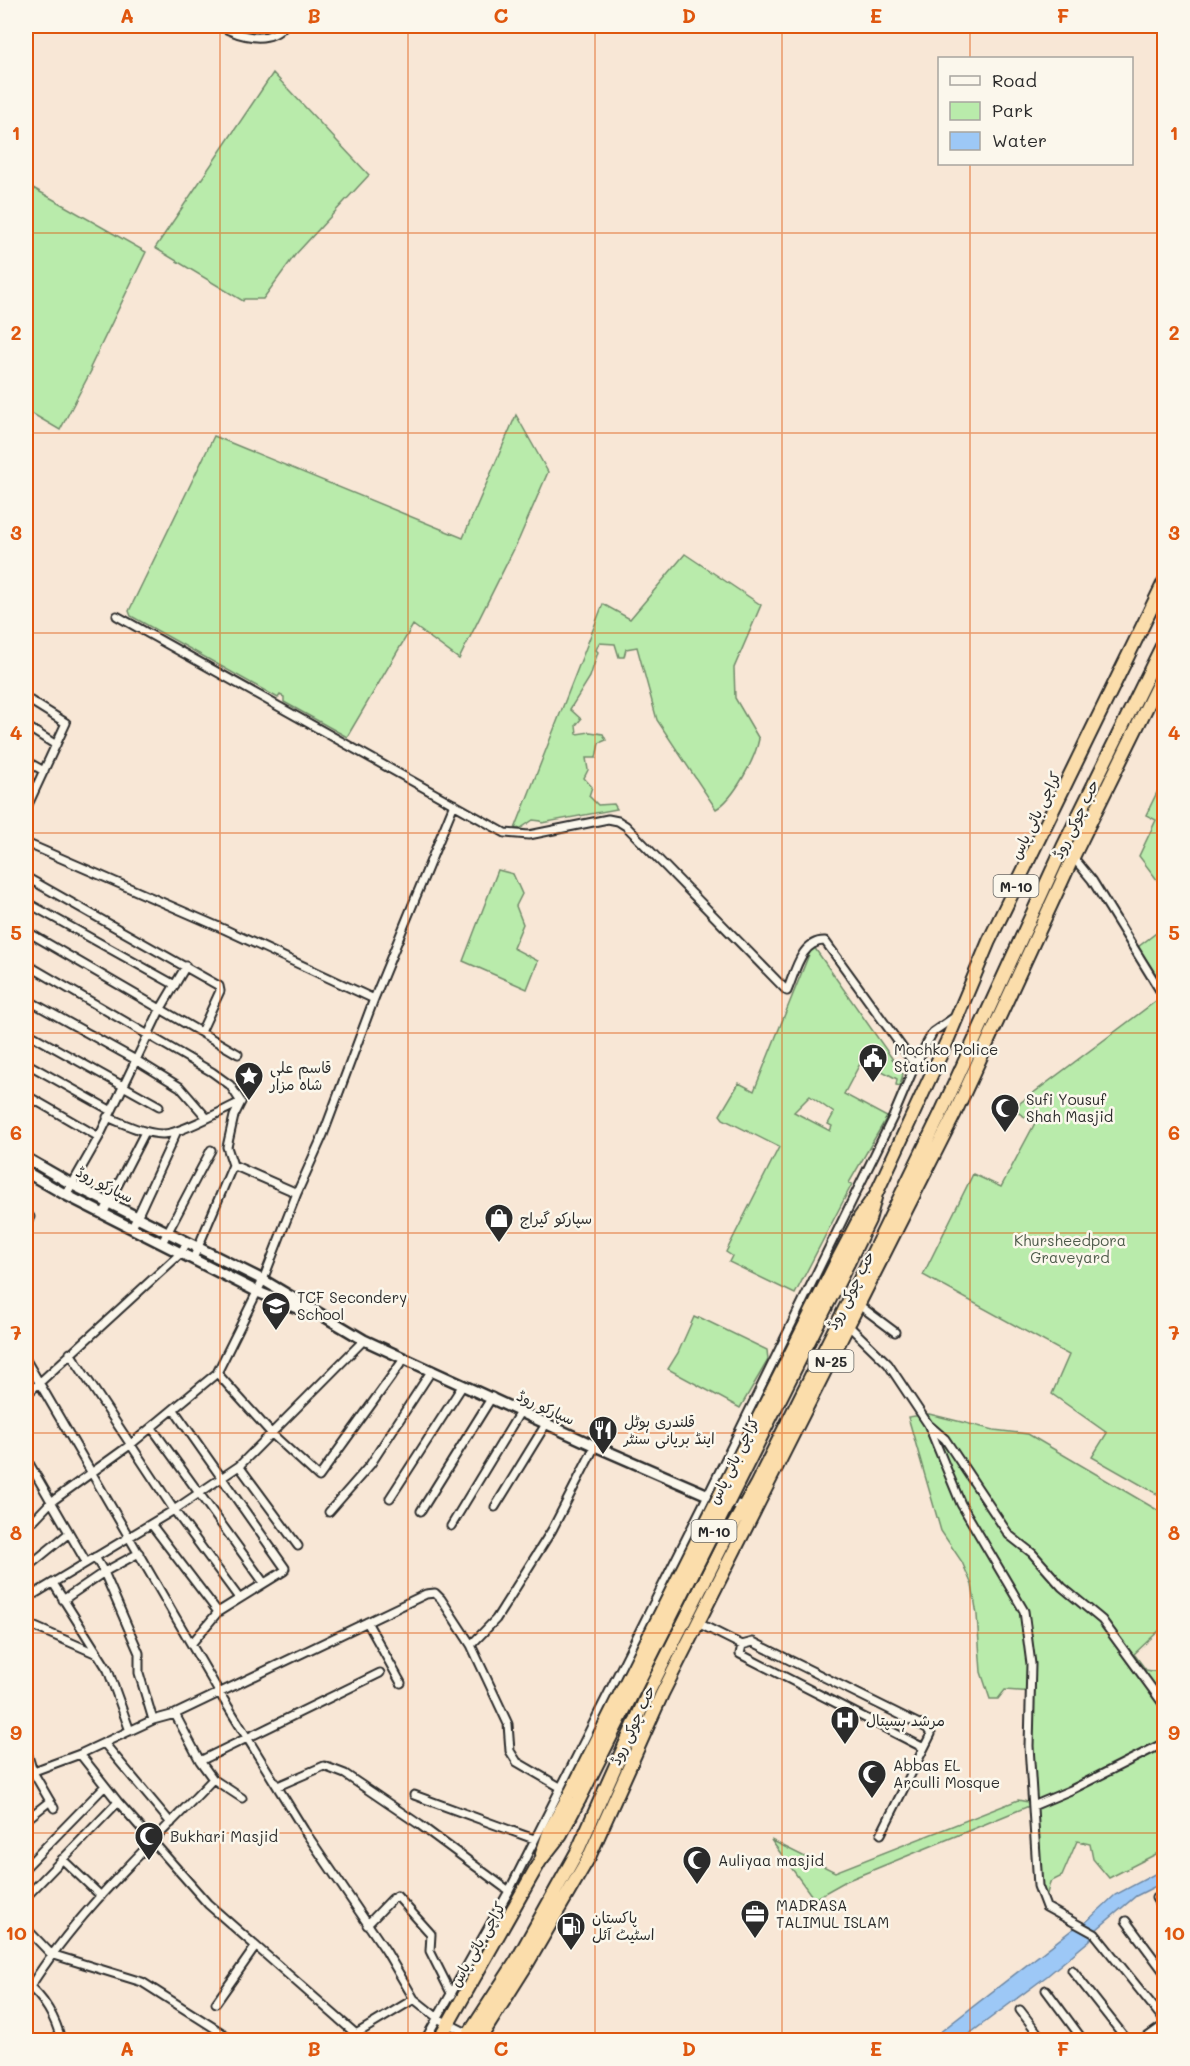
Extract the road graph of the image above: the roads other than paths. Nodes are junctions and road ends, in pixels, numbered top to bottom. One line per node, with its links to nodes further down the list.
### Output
1 (220, 26): 2 (street)
2 (284, 26)
3 (1164, 582): 26 (highway, کراچی بائی پاس / M-10)
4 (117, 616): 12 (street)
5 (1164, 642): 93 (highway)
6 (1164, 672): 15 (highway, حب چوکی روڈ / N-25)
7 (26, 698): 9 (street)
8 (26, 726): 9 (street)
9 (56, 745): 11 (street)
10 (26, 761): 11 (street)
11 (44, 771): 13 (street)
12 (454, 804): 24 (street); 33 (street)
13 (26, 805)
14 (26, 843): 24 (street)
15 (1073, 857): 22 (street); 62 (highway, حب چوکی روڈ / N-25)
16 (26, 877): 20 (street)
17 (26, 902): 21 (street)
18 (26, 932): 25 (street)
19 (26, 964): 29 (street)
20 (186, 966): 21 (street); 28 (street)
21 (174, 985): 25 (street)
22 (1164, 998)
23 (26, 999): 31 (street)
24 (374, 999): 48 (street)
25 (160, 1010): 28 (street); 29 (street)
26 (958, 1014): 33 (street); 141 (highway, کراچی بائی پاس / M-10, bridge)
27 (26, 1032): 34 (street)
28 (201, 1032): 30 (street)
29 (148, 1035): 31 (street); 36 (street)
30 (238, 1054)
31 (136, 1060): 34 (street); 39 (street)
32 (26, 1064): 38 (street)
33 (915, 1065): 89 (street)
34 (124, 1087): 37 (street); 38 (street)
35 (26, 1095): 42 (street)
36 (241, 1102): 39 (street); 45 (street)
37 (159, 1106)
38 (109, 1114): 40 (street); 42 (street)
39 (206, 1117): 41 (street)
40 (145, 1132): 41 (street); 50 (street)
41 (176, 1133): 52 (street)
42 (99, 1137): 47 (street)
43 (211, 1150): 54 (street)
44 (26, 1158): 47 (street, سپارکو روڈ)
45 (233, 1165): 48 (street); 57 (street)
46 (26, 1172): 49 (street, سپارکو روڈ)
47 (72, 1185): 49 (street); 50 (street, سپارکو روڈ)
48 (297, 1193): 60 (street)
49 (66, 1195): 51 (street, سپارکو روڈ)
50 (108, 1202): 51 (street); 52 (street, سپارکو روڈ)
51 (103, 1214): 53 (street, سپارکو روڈ)
52 (138, 1217): 53 (street); 54 (street, سپارکو روڈ)
53 (132, 1228): 56 (street, سپارکو روڈ)
54 (168, 1232): 55 (street, سپارکو روڈ); 56 (street)
55 (188, 1242): 57 (street, سپارکو روڈ); 58 (street)
56 (162, 1243): 58 (street, سپارکو روڈ)
57 (198, 1247): 59 (street); 60 (street, سپارکو روڈ)
58 (181, 1253): 59 (street, سپارکو روڈ); 67 (street)
59 (193, 1259): 61 (street, سپارکو روڈ)
60 (263, 1280): 61 (street); 63 (street, سپارکو روڈ)
61 (258, 1292): 63 (street, سپارکو روڈ); 71 (street)
62 (859, 1305): 64 (highway, حب چوکی روڈ / N-25); 65 (street)
63 (329, 1321): 66 (street, سپارکو روڈ)
64 (849, 1326): 79 (street); 93 (highway, حب چوکی روڈ / N-25)
65 (895, 1332)
66 (363, 1340): 68 (street, سپارکو روڈ); 81 (street)
67 (70, 1353): 72 (street); 82 (street)
68 (404, 1359): 70 (street, سپارکو روڈ); 81 (street)
69 (26, 1360): 72 (street)
70 (432, 1370): 73 (street, سپارکو روڈ); 96 (street)
71 (217, 1373): 76 (street); 81 (street)
72 (38, 1381): 74 (street); 86 (street)
73 (463, 1385): 75 (street, سپارکو روڈ); 90 (street)
74 (26, 1395)
75 (492, 1397): 77 (street, سپارکو روڈ); 95 (street)
76 (174, 1410): 80 (street); 87 (street)
77 (520, 1412): 78 (street, سپارکو روڈ); 99 (street)
78 (546, 1424): 83 (street, سپارکو روڈ); 92 (street)
79 (928, 1424): 126 (street); 145 (street)
80 (152, 1428): 82 (street); 88 (street)
81 (272, 1434): 85 (street)
82 (130, 1446): 86 (street); 94 (street)
83 (595, 1446): 89 (street, سپارکو روڈ); 120 (street)
84 (26, 1458): 91 (street)
85 (239, 1466): 87 (street); 102 (street)
86 (91, 1472): 91 (street); 101 (street)
87 (223, 1478): 88 (street); 109 (street)
88 (200, 1494): 94 (street); 109 (street)
89 (708, 1495): 93 (street, سپارکو روڈ); 141 (street)
90 (390, 1498)
91 (51, 1502): 97 (street); 100 (street)
92 (495, 1507)
93 (749, 1509): 118 (highway, حب چوکی روڈ / N-25); 175 (highway)
94 (174, 1510): 98 (street); 112 (street)
95 (421, 1511)
96 (329, 1512)
97 (26, 1521)
98 (151, 1524): 101 (street); 115 (street)
99 (451, 1526)
100 (69, 1533): 105 (street); 106 (street)
101 (129, 1537): 103 (street); 104 (street)
102 (298, 1546)
103 (139, 1553): 107 (street); 119 (street)
104 (95, 1557): 105 (street); 107 (street)
105 (86, 1562): 108 (street)
106 (26, 1568)
107 (104, 1572): 114 (street); 128 (street)
108 (53, 1583): 111 (street); 114 (street)
109 (264, 1583): 112 (street)
110 (26, 1584): 111 (street)
111 (35, 1593): 113 (street)
112 (239, 1598): 115 (street)
113 (26, 1599)
114 (63, 1600): 122 (street)
115 (218, 1612): 119 (street)
116 (368, 1622): 120 (street); 124 (street); 125 (street)
117 (26, 1623): 122 (street)
118 (698, 1623): 121 (street); 175 (highway, حب چوکی روڈ / N-25)
119 (192, 1643): 125 (street)
120 (471, 1645): 141 (street)
121 (742, 1645): 133 (street); 133 (street)
122 (97, 1654): 129 (street)
123 (380, 1673): 130 (street)
124 (401, 1683)
125 (219, 1692): 127 (street); 130 (street)
126 (1164, 1705)
127 (175, 1714): 128 (street); 136 (street)
128 (153, 1720): 129 (street)
129 (130, 1731): 131 (street)
130 (248, 1738): 136 (street); 140 (street)
131 (104, 1743): 135 (street); 147 (street)
132 (1164, 1743): 145 (street)
133 (924, 1748): 148 (street)
134 (26, 1749): 137 (street)
135 (80, 1754): 137 (street); 139 (street)
136 (200, 1761): 138 (street)
137 (29, 1773): 146 (street)
138 (213, 1779): 143 (street); 147 (street)
139 (105, 1786): 144 (street); 152 (street)
140 (278, 1786): 153 (street); 159 (street)
141 (570, 1793): 149 (street); 172 (highway, کراچی بائی پاس / M-10)
142 (414, 1795): 149 (street)
143 (242, 1798)
144 (118, 1802): 150 (street); 151 (street)
145 (1033, 1806): 171 (street)
146 (26, 1820)
147 (171, 1823): 150 (street)
148 (881, 1834)
149 (534, 1839): 153 (street)
150 (151, 1841): 154 (street); 161 (street)
151 (62, 1859): 154 (street); 155 (street)
152 (26, 1866)
153 (508, 1891): 167 (street)
154 (102, 1896): 162 (street)
155 (26, 1897)
156 (1156, 1898): 157 (street)
157 (1164, 1911)
158 (1126, 1921): 164 (street)
159 (367, 1925): 167 (street); 168 (street)
160 (26, 1928): 162 (street)
161 (256, 1946): 169 (street); 174 (street)
162 (51, 1954): 165 (street); 176 (street)
163 (1072, 1970): 184 (street)
164 (1164, 1972)
165 (28, 1986): 177 (street)
166 (1046, 1990): 183 (street)
167 (452, 1995): 172 (street)
168 (414, 2000): 172 (street); 174 (street)
169 (216, 2003)
170 (1020, 2010): 182 (street)
171 (1164, 2020)
172 (443, 2021): 175 (street); 180 (street); 181 (highway, کراچی بائی پاس / M-10)
173 (1164, 2025): 185 (street)
174 (356, 2034): 179 (street)
175 (471, 2038)
176 (227, 2039): 178 (street)
177 (61, 2040)
178 (243, 2040)
179 (346, 2040)
180 (425, 2040)
181 (438, 2040)
182 (1043, 2040)
183 (1083, 2040)
184 (1127, 2040)
185 (1143, 2040)

